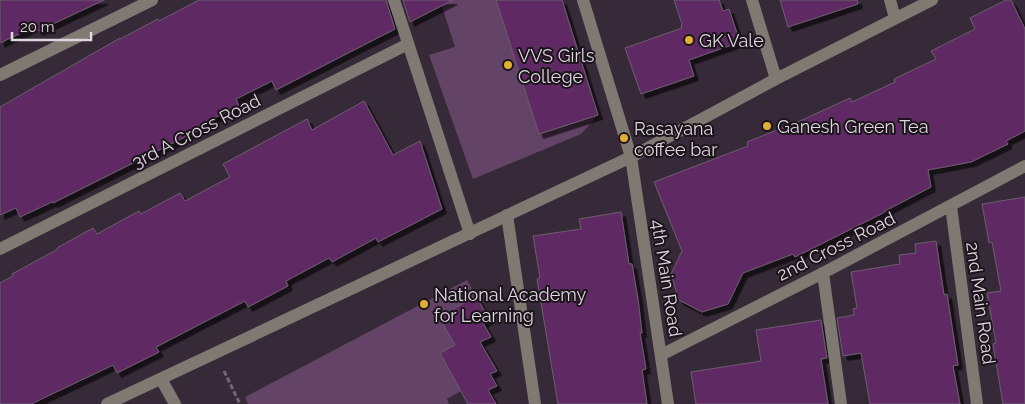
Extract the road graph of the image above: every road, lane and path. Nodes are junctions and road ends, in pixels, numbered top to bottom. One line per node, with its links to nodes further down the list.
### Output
1 (152, 0): 9 (street)
2 (394, 0): 8 (street)
3 (583, 0): 11 (street, 4th Main Road)
4 (752, 0): 10 (street)
5 (890, 0): 7 (street)
6 (932, 0): 7 (street)
7 (895, 18): 10 (street)
8 (408, 44): 15 (street); 16 (street, 3rd A Cross Road)
9 (0, 75)
10 (776, 78): 11 (street)
11 (630, 157): 14 (street); 18 (street, 4th Main Road)
12 (1025, 166): 13 (street, 2nd Cross Road)
13 (951, 206): 17 (street, 2nd Cross Road); 27 (street, 2nd Main Road)
14 (507, 215): 15 (street); 24 (street)
15 (470, 234): 20 (street)
16 (0, 249)
17 (823, 273): 18 (street, 2nd Cross Road); 26 (street)
18 (661, 355): 25 (street, 4th Main Road)
19 (223, 370): 23 (path)
20 (161, 379): 21 (street); 22 (street)
21 (107, 404)
22 (175, 404)
23 (240, 404)
24 (534, 404)
25 (668, 404)
26 (841, 404)
27 (977, 404)

